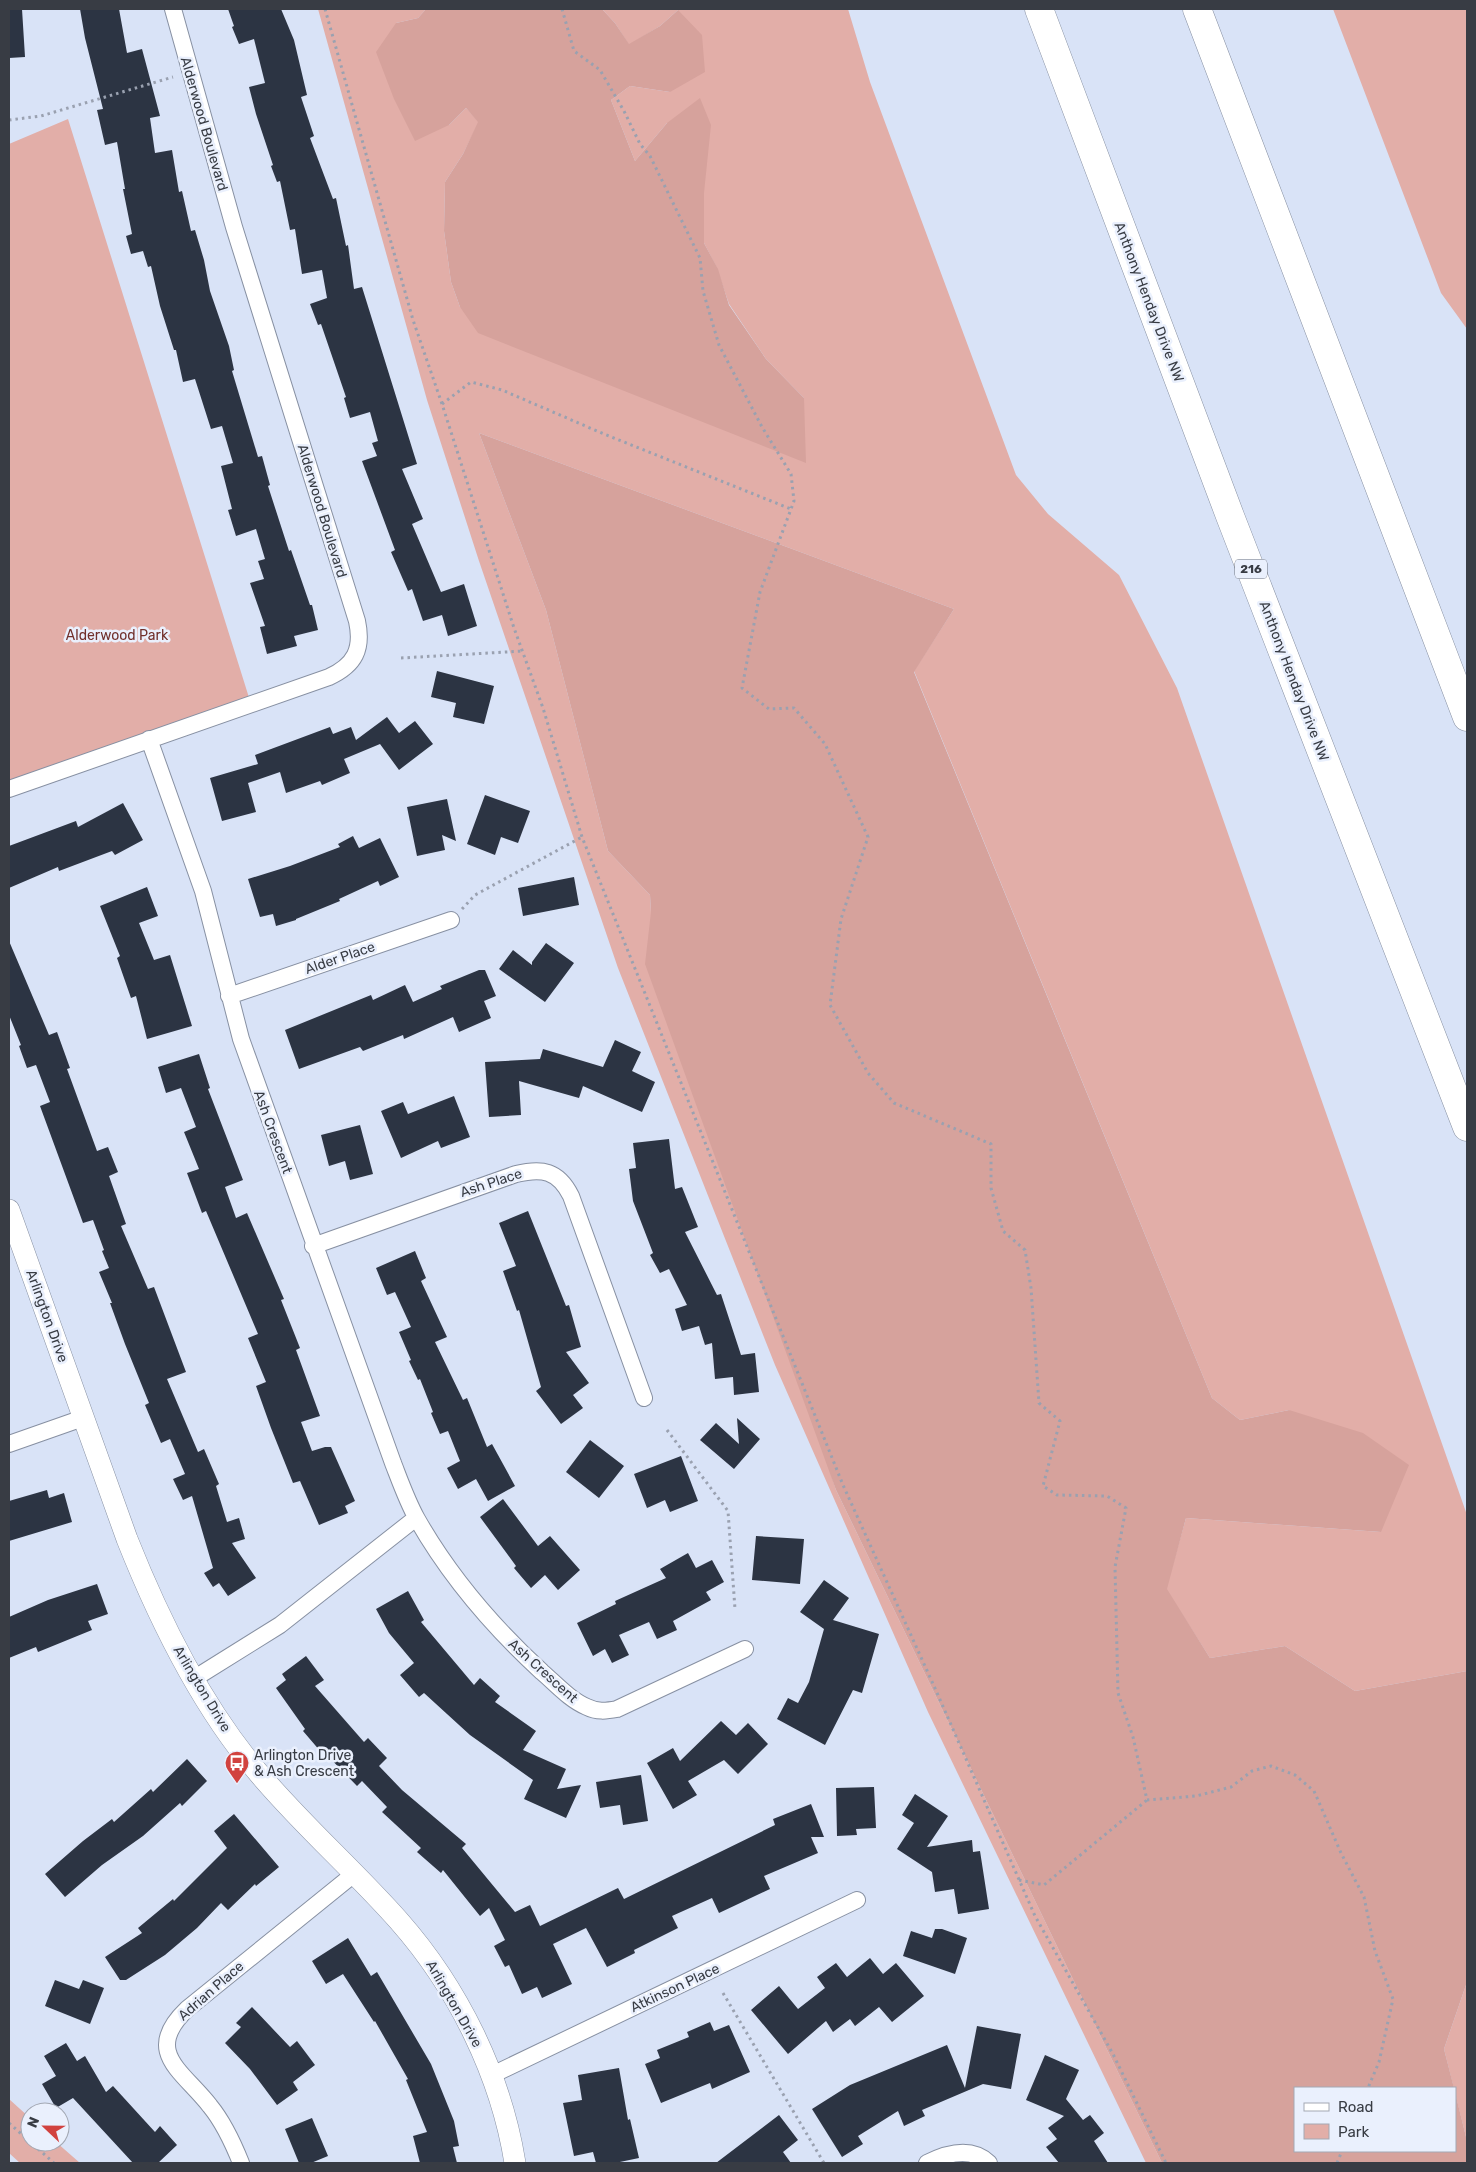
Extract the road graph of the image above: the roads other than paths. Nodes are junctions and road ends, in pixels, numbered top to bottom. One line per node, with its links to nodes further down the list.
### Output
1 (173, 9): 5 (street, Alderwood Boulevard)
2 (1040, 9): 9 (highway, Anthony Henday Drive NW / 216)
3 (1197, 9): 4 (highway)
4 (1467, 717)
5 (149, 739): 6 (street, Alderwood Boulevard); 8 (street, Ash Crescent)
6 (9, 790)
7 (451, 920): 8 (street, Alder Place)
8 (229, 996): 11 (street, Ash Crescent)
9 (1467, 1127)
10 (9, 1210): 13 (street, Arlington Drive)
11 (313, 1246): 12 (street, Ash Place); 15 (street, Ash Crescent)
12 (644, 1398)
13 (83, 1418): 14 (street); 17 (street, Arlington Drive)
14 (9, 1444)
15 (416, 1518): 16 (street, Ash Crescent); 17 (street)
16 (745, 1649)
17 (195, 1678): 18 (street, Arlington Drive)
18 (354, 1874): 20 (street, Arlington Drive); 21 (street, Adrian Place)
19 (858, 1900): 20 (street, Atkinson Place)
20 (492, 2075): 22 (street, Arlington Drive)
21 (241, 2163)
22 (515, 2163)
23 (927, 2163): 24 (street)
24 (989, 2163)

